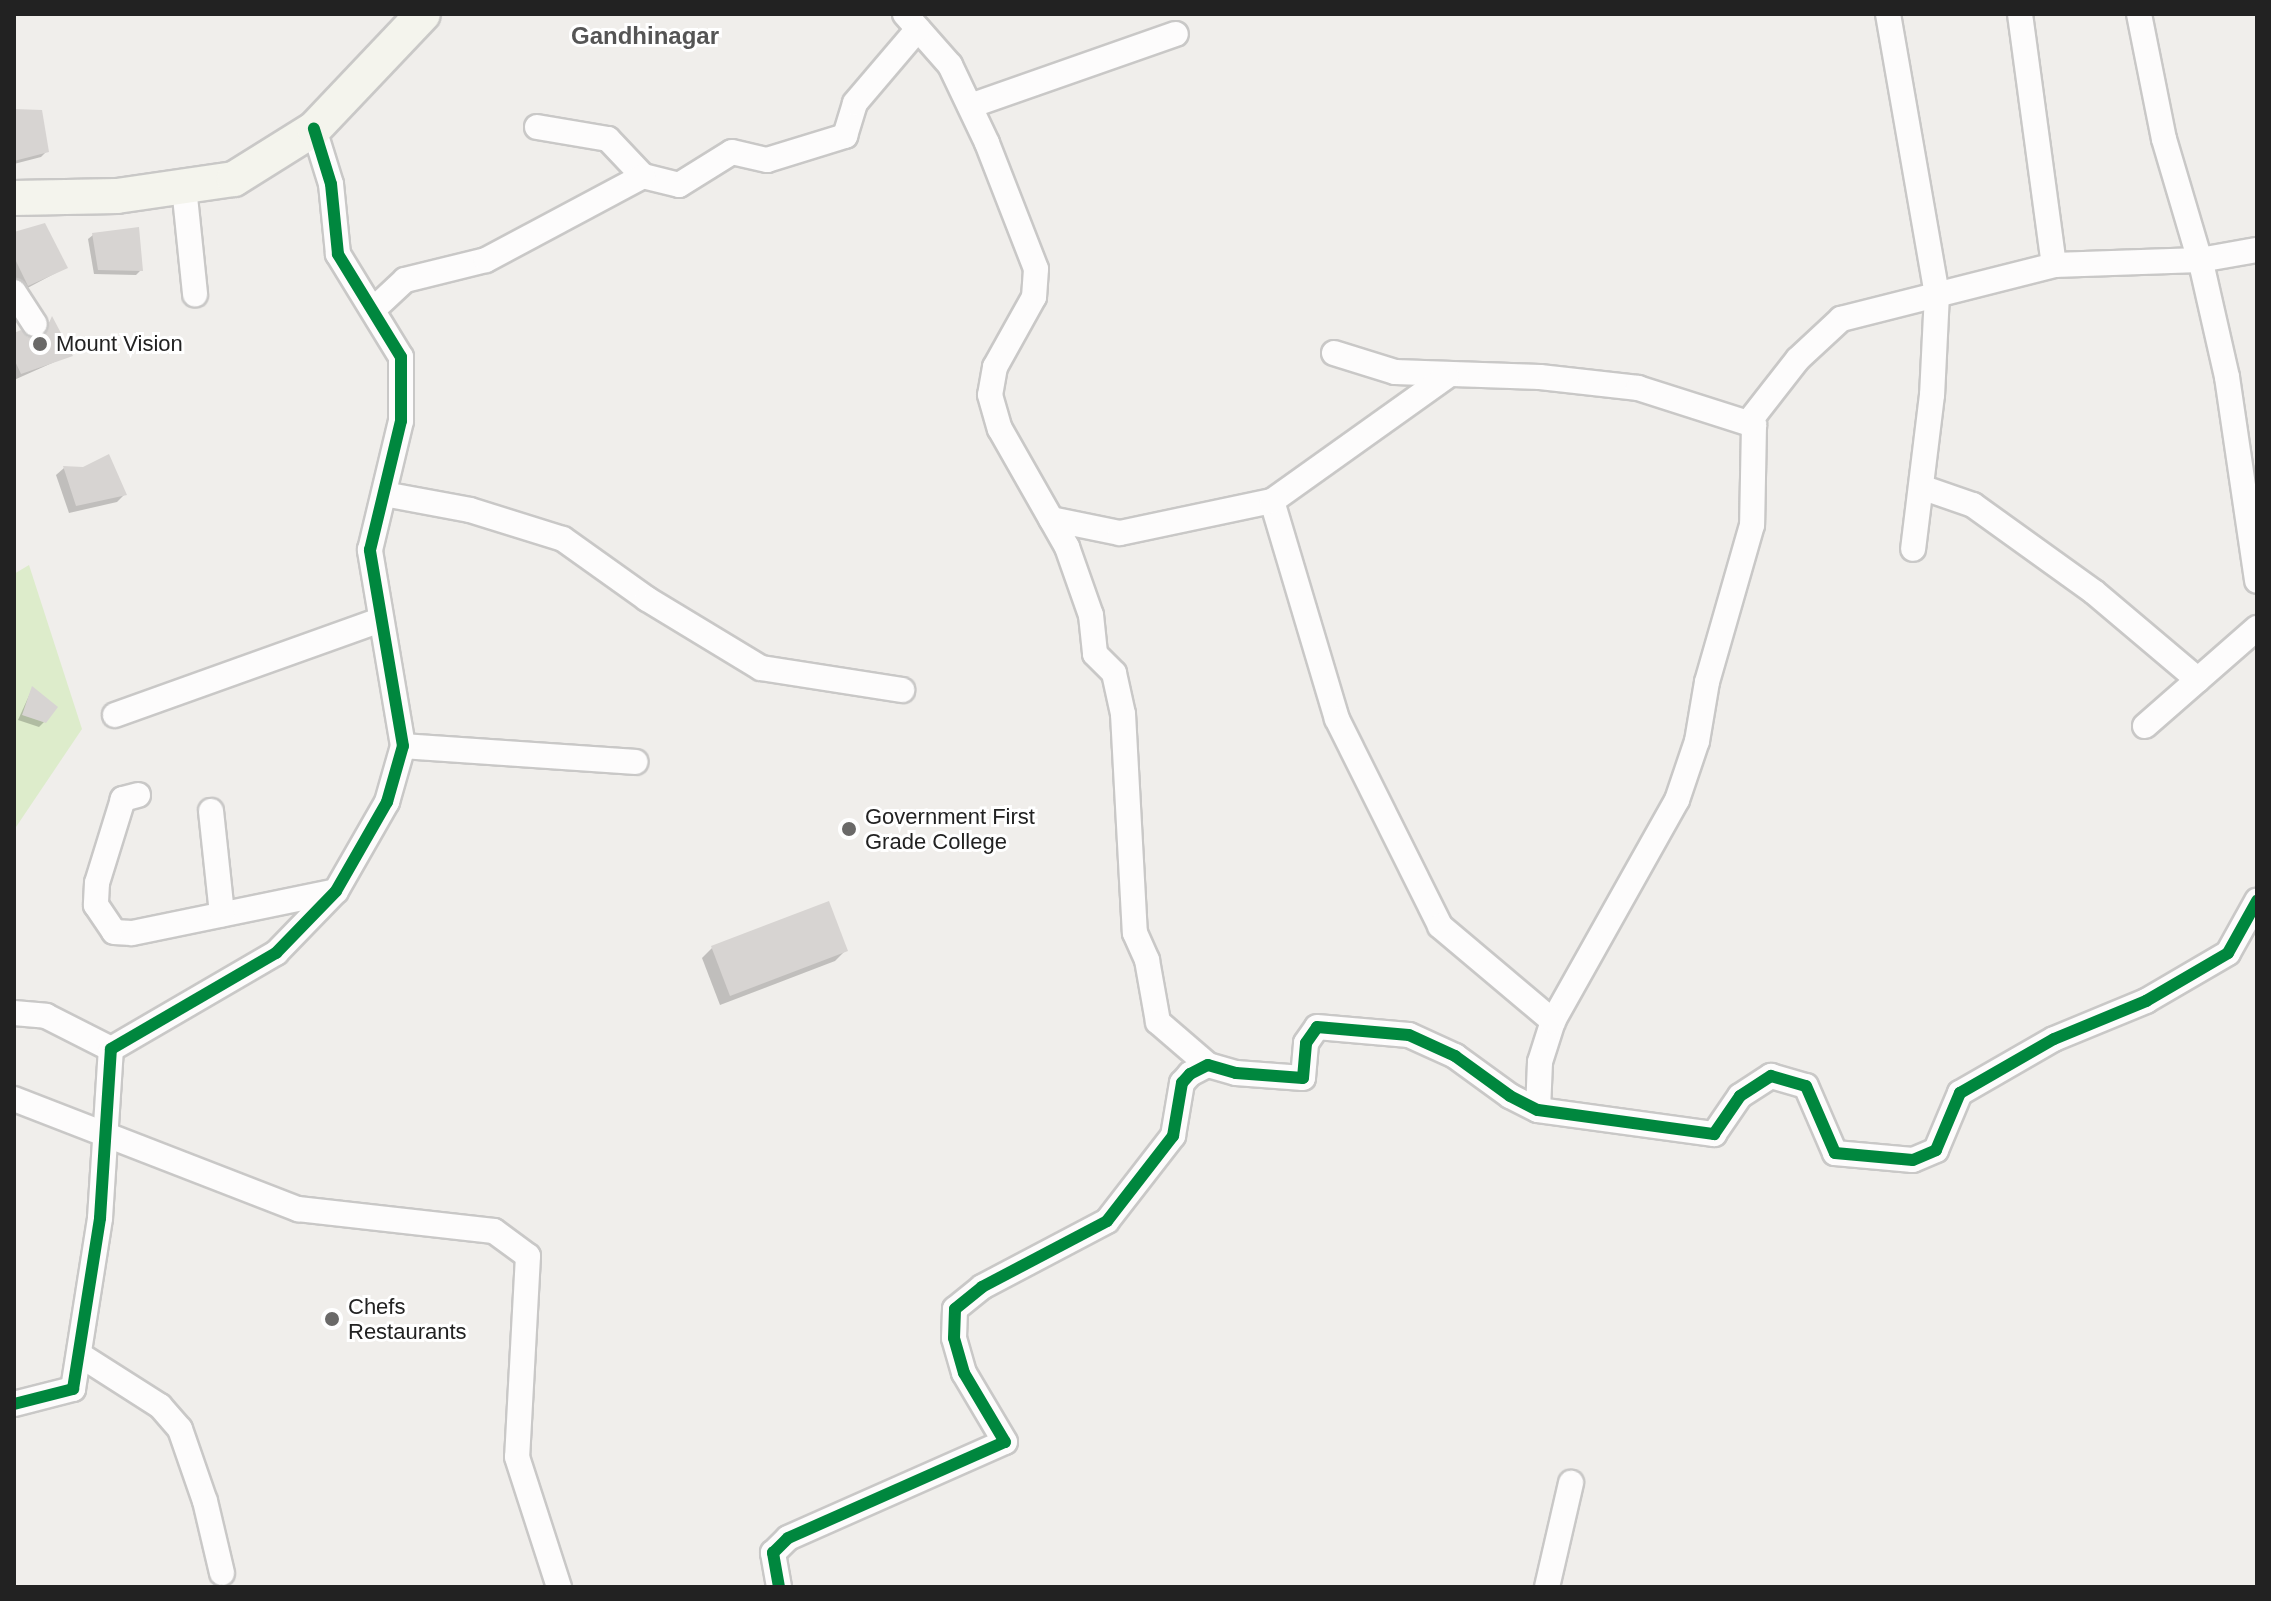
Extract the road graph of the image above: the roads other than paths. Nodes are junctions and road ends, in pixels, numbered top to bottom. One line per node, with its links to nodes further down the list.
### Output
1 (423, 14): 9 (main road)
2 (1888, 14): 18 (street)
3 (2020, 14): 15 (street)
4 (2139, 14): 14 (street)
5 (911, 22): 7 (street); 10 (street)
6 (1176, 34): 7 (street)
7 (970, 106): 27 (street)
8 (537, 127): 10 (street)
9 (314, 129): 11 (main road); 19 (street)
10 (643, 176): 19 (street)
11 (184, 187): 12 (main road); 17 (street)
12 (14, 198)
13 (2257, 250): 14 (street)
14 (2200, 260): 15 (street); 29 (street)
15 (2054, 265): 18 (street)
16 (14, 292): 20 (street)
17 (195, 294)
18 (1937, 294): 23 (street); 24 (street)
19 (375, 308): 25 (street)
20 (35, 324)
21 (1334, 353): 22 (street)
22 (1446, 377): 23 (street); 26 (street)
23 (1748, 423): 44 (street)
24 (1921, 487): 28 (street); 32 (street)
25 (384, 494): 30 (street); 33 (street)
26 (1272, 501): 27 (street); 44 (street)
27 (1051, 519): 46 (street)
28 (1913, 549)
29 (2257, 581)
30 (380, 620): 34 (street); 36 (street)
31 (2257, 628): 32 (street)
32 (2198, 680): 35 (street)
33 (902, 690)
34 (115, 715)
35 (2145, 726)
36 (403, 746): 37 (street); 40 (street)
37 (635, 762)
38 (138, 795): 42 (street)
39 (211, 811): 42 (street)
40 (336, 891): 42 (street); 45 (street)
41 (2257, 901): 48 (street)
42 (222, 914)
43 (14, 1013): 45 (street)
44 (1553, 1021): 48 (street)
45 (111, 1049): 49 (street)
46 (1208, 1065): 48 (street); 55 (street)
47 (14, 1099): 49 (street)
48 (1538, 1110)
49 (103, 1133): 50 (street); 54 (street)
50 (80, 1355): 51 (street); 53 (street)
51 (14, 1404)
52 (1571, 1483): 56 (street)
53 (222, 1573)
54 (559, 1587)
55 (779, 1587)
56 (1547, 1587)

